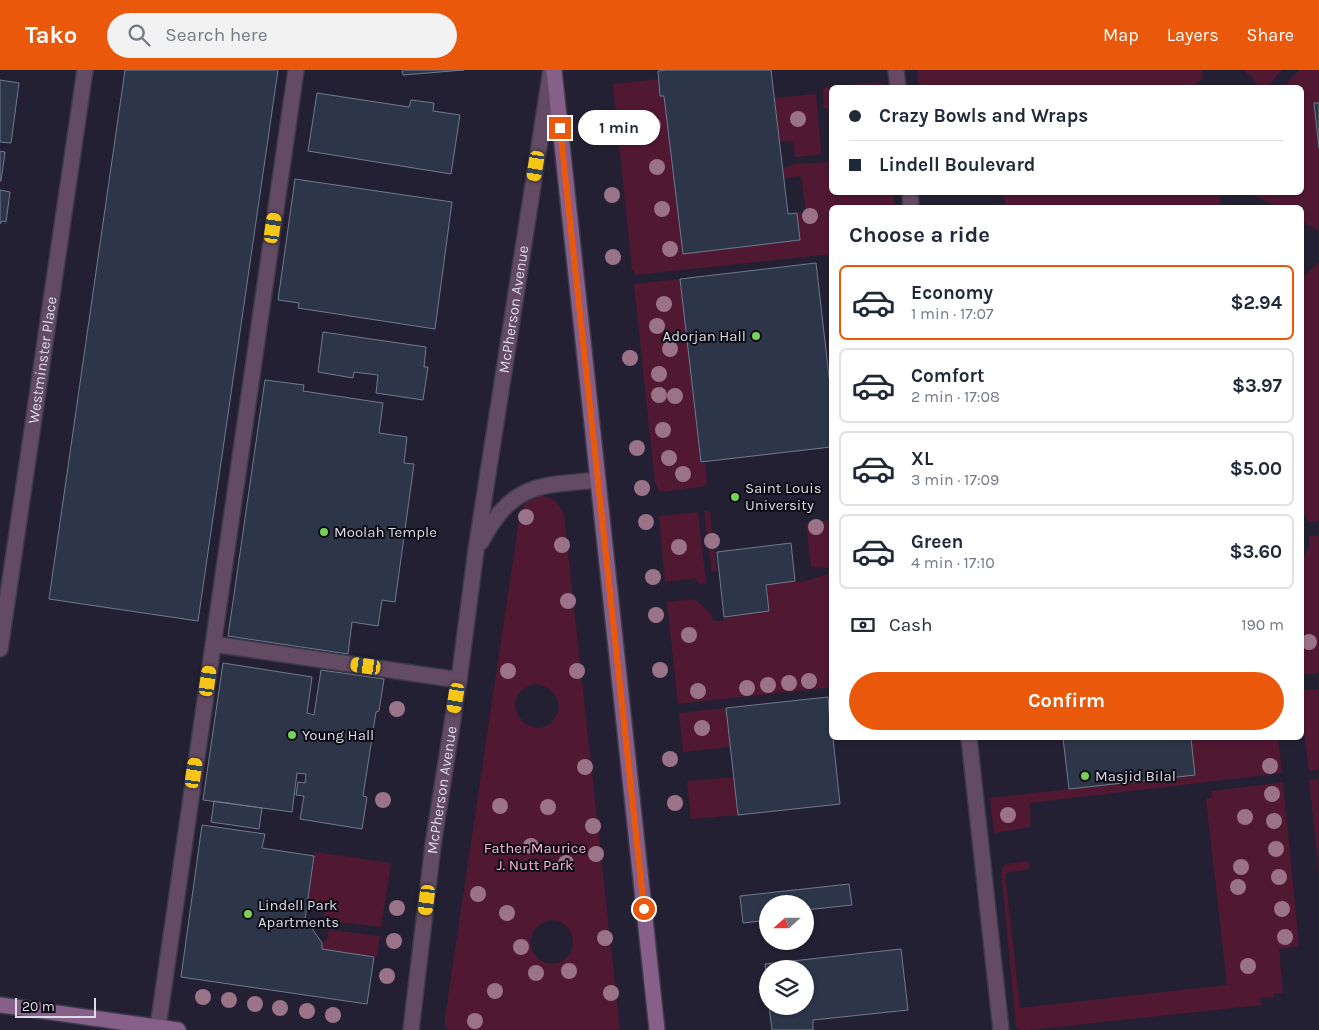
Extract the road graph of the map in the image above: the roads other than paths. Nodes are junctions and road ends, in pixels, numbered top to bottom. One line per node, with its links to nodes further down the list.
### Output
1 (84, 70): 9 (street, Westminster Place)
2 (296, 70): 8 (street)
3 (553, 70): 6 (main road); 7 (street, McPherson Avenue)
4 (896, 70): 5 (street)
5 (898, 85)
6 (598, 480): 7 (street, McPherson Avenue); 16 (main road)
7 (476, 550): 10 (street, McPherson Avenue)
8 (213, 644): 10 (street); 13 (street)
9 (0, 649)
10 (459, 680): 15 (street, McPherson Avenue)
11 (969, 740): 17 (street)
12 (0, 1005): 13 (main road)
13 (158, 1027): 14 (main road)
14 (178, 1030)
15 (411, 1030)
16 (657, 1030)
17 (1001, 1030)

